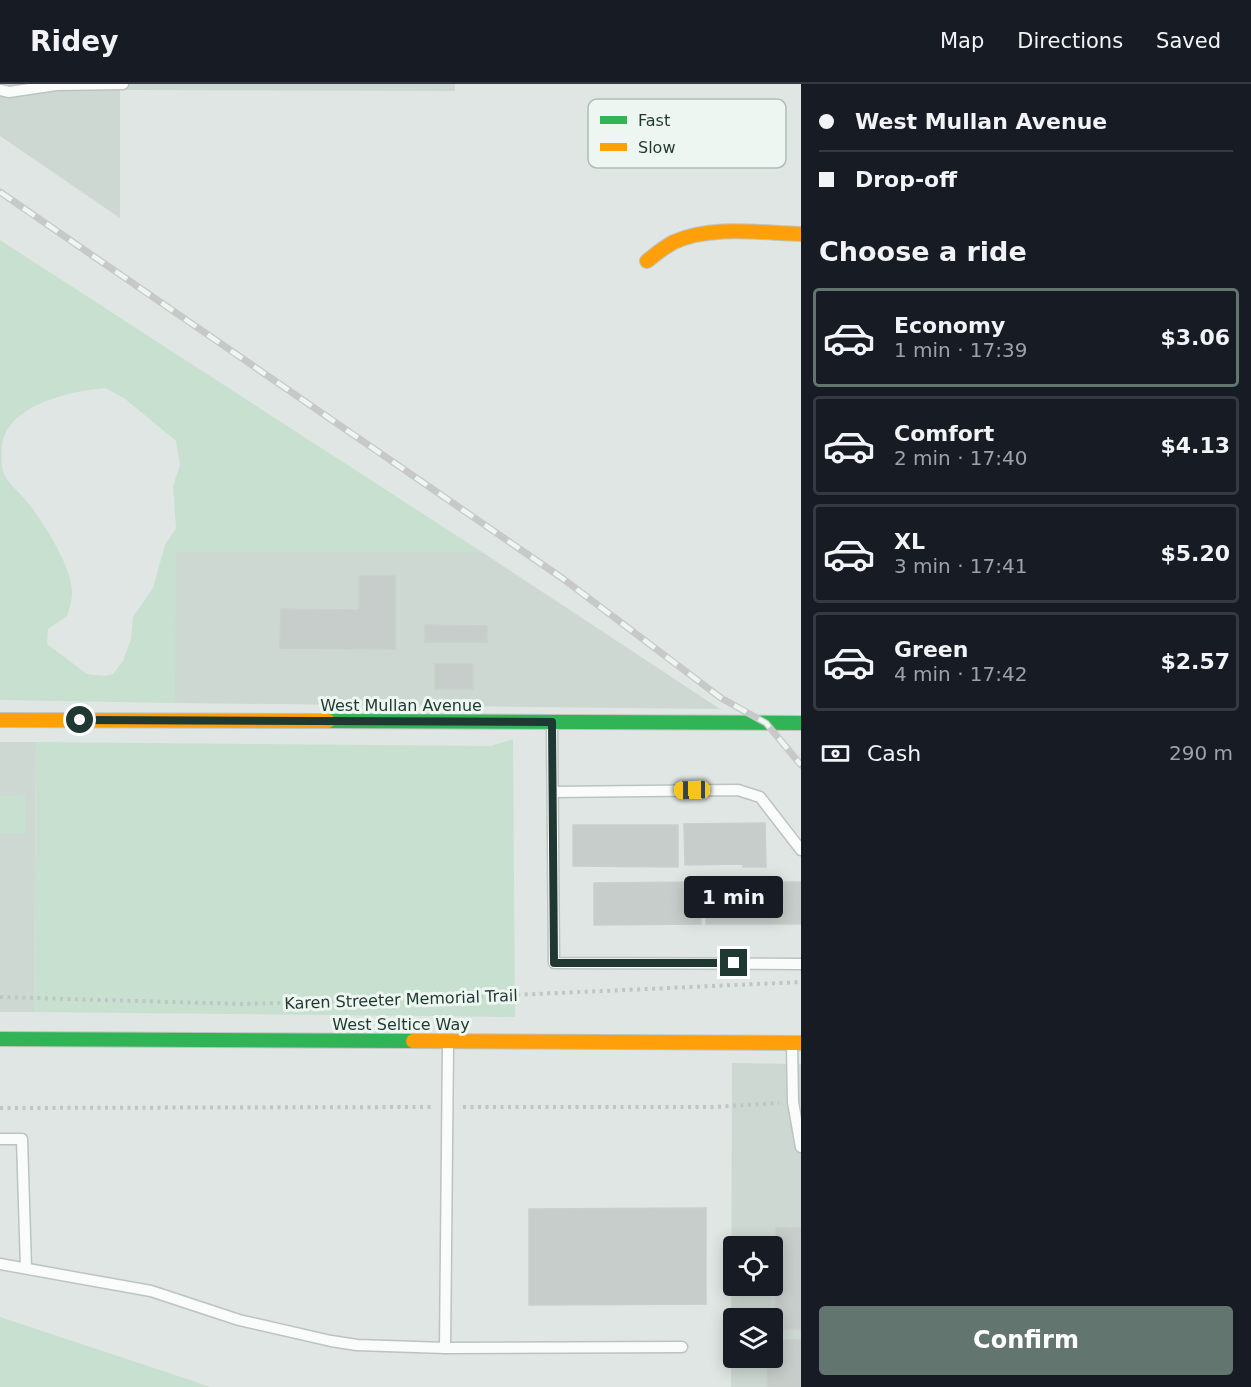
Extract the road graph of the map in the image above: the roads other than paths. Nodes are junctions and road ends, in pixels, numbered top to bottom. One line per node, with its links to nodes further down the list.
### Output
1 (123, 84): 2 (lane)
2 (0, 90)
3 (801, 234): 4 (street)
4 (647, 261)
5 (0, 720): 6 (street, West Mullan Avenue)
6 (552, 722): 7 (street, West Mullan Avenue); 8 (lane)
7 (801, 723)
8 (553, 792): 9 (lane); 10 (lane)
9 (801, 850)
10 (801, 964)
11 (0, 1039): 12 (street, West Seltice Way)
12 (448, 1041): 13 (street, West Seltice Way); 19 (lane)
13 (796, 1043): 15 (lane)
14 (0, 1139): 17 (lane)
15 (801, 1147)
16 (0, 1264): 17 (lane)
17 (26, 1268): 19 (lane)
18 (682, 1347): 19 (lane)
19 (445, 1348)

